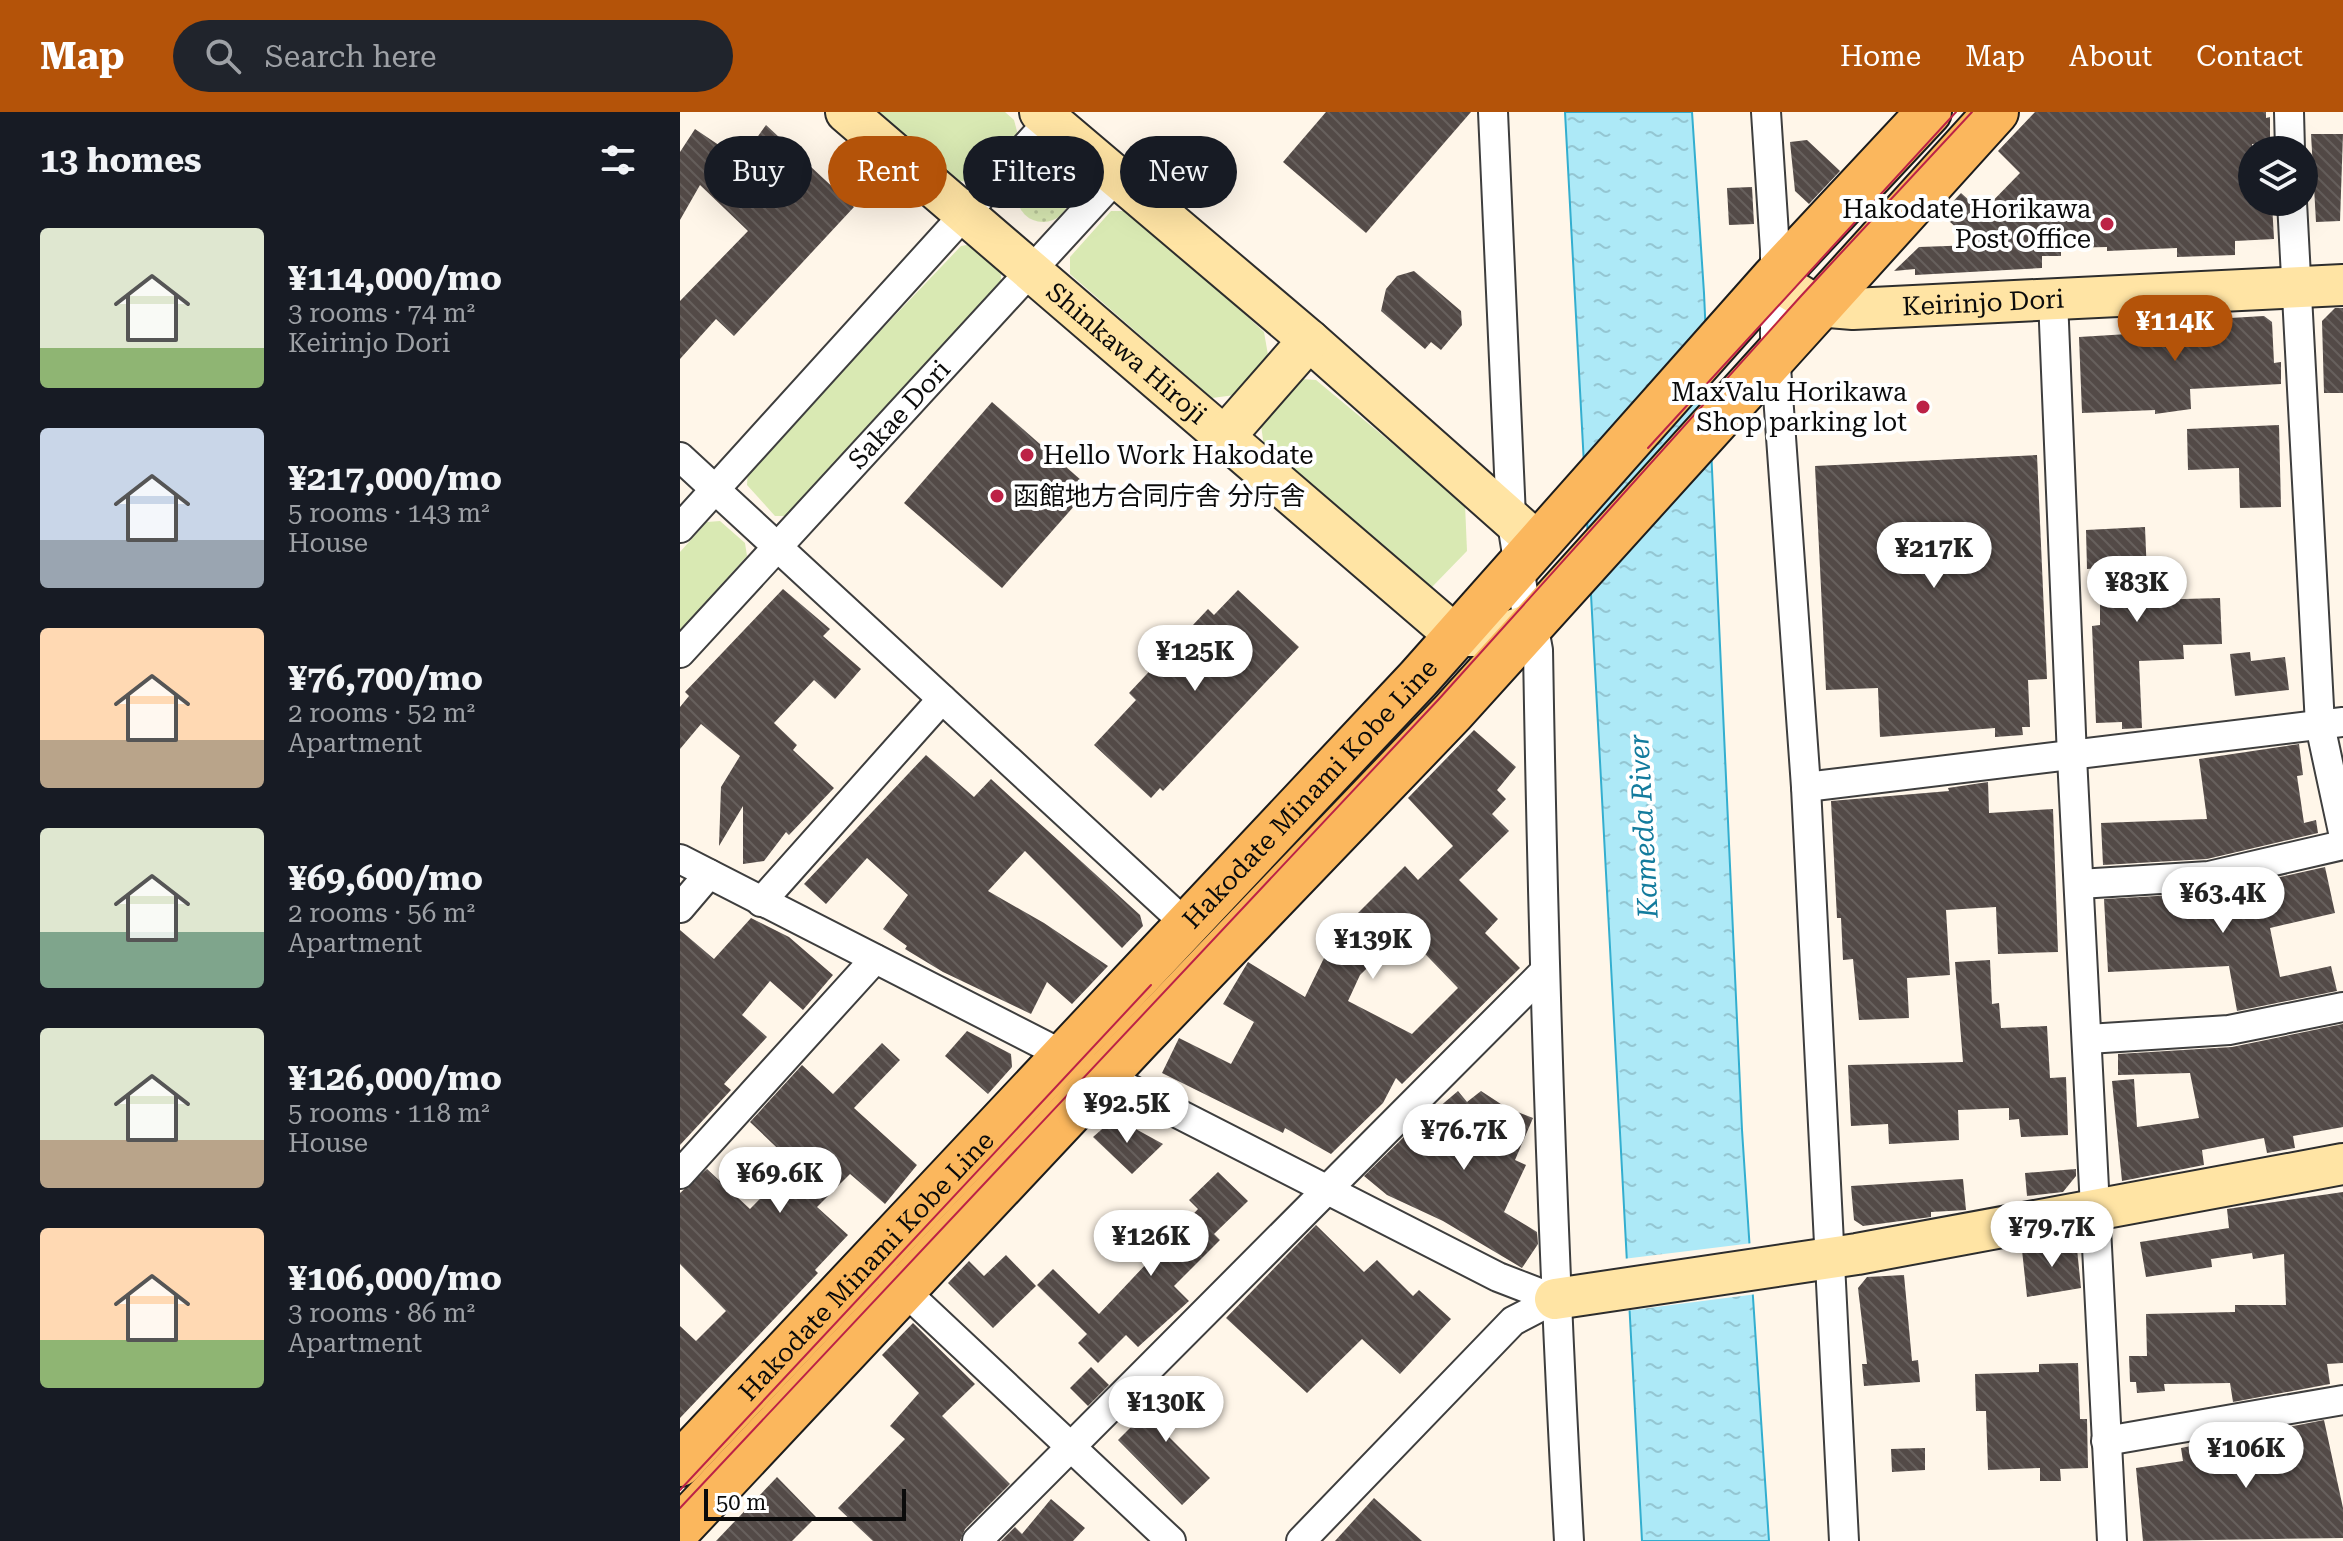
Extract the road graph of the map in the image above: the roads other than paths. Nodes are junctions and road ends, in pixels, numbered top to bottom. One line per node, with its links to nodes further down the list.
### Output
1 (846, 112): 10 (street, Shinkawa Hiroji)
2 (1493, 112): 24 (street)
3 (1766, 112): 13 (street)
4 (1929, 112): 13 (main road, Hakodate Minami Kobe Line)
5 (1996, 112): 17 (main road, Hakodate Minami Kobe Line)
6 (2289, 112): 8 (street)
7 (1045, 116): 9 (street); 10 (street)
8 (2290, 136)
9 (1117, 177): 12 (street, Sakae Dori); 18 (street)
10 (967, 214): 12 (street, Shinkawa Hiroji); 22 (street)
11 (2292, 216): 15 (street)
12 (1033, 271): 20 (street, Shinkawa Hiroji); 25 (street, Sakae Dori)
13 (1773, 279): 17 (street, Keirinjo Dori); 19 (street); 24 (main road, Hakodate Minami Kobe Line)
14 (2343, 285): 15 (street, Keirinjo Dori)
15 (2295, 287): 16 (street, Keirinjo Dori); 30 (street)
16 (2053, 299): 17 (street, Keirinjo Dori); 31 (street)
17 (1817, 306): 19 (main road, Hakodate Minami Kobe Line)
18 (1309, 340): 20 (street); 24 (street)
19 (1775, 353): 26 (main road, Hakodate Minami Kobe Line); 32 (street)
20 (1225, 436): 27 (street, Shinkawa Hiroji)
21 (680, 457): 22 (street)
22 (715, 491): 23 (street); 25 (street)
23 (680, 528)
24 (1523, 542): 26 (street); 27 (main road, Hakodate Minami Kobe Line)
25 (779, 548): 28 (street, Sakae Dori); 29 (street)
26 (1533, 623): 27 (street); 42 (street); 46 (main road, Hakodate Minami Kobe Line)
27 (1456, 636): 40 (main road, Hakodate Minami Kobe Line)
28 (680, 653)
29 (942, 699): 38 (street); 40 (street)
30 (2332, 724): 31 (street); 33 (street)
31 (2072, 757): 32 (street); 37 (street)
32 (1806, 787): 52 (street)
33 (2343, 832)
34 (2343, 845): 37 (street)
35 (680, 859): 36 (street)
36 (709, 874): 38 (street); 39 (street)
37 (2079, 884): 44 (street)
38 (761, 902): 41 (street)
39 (680, 908)
40 (1186, 924): 45 (main road, Hakodate Minami Kobe Line)
41 (875, 959): 45 (street); 48 (street)
42 (1543, 973): 49 (street); 54 (street)
43 (2343, 1007): 44 (street)
44 (2088, 1039): 50 (street)
45 (1060, 1056): 46 (street); 51 (main road, Hakodate Minami Kobe Line)
46 (1106, 1078): 49 (street); 53 (main road, Hakodate Minami Kobe Line)
47 (2343, 1164): 50 (street)
48 (680, 1174)
49 (1329, 1188): 54 (street); 57 (street)
50 (2095, 1209): 52 (street); 56 (street)
51 (871, 1259): 53 (street); 58 (main road, Hakodate Minami Kobe Line)
52 (1828, 1259): 54 (street); 64 (street)
53 (903, 1291): 57 (street); 59 (main road, Hakodate Minami Kobe Line)
54 (1555, 1299): 62 (street); 63 (street)
55 (2343, 1400): 56 (street)
56 (2106, 1441): 65 (street)
57 (1070, 1445): 60 (street); 61 (street)
58 (680, 1464)
59 (680, 1528)
60 (977, 1541)
61 (1171, 1541)
62 (1301, 1541)
63 (1569, 1541)
64 (1844, 1541)
65 (2112, 1541)

